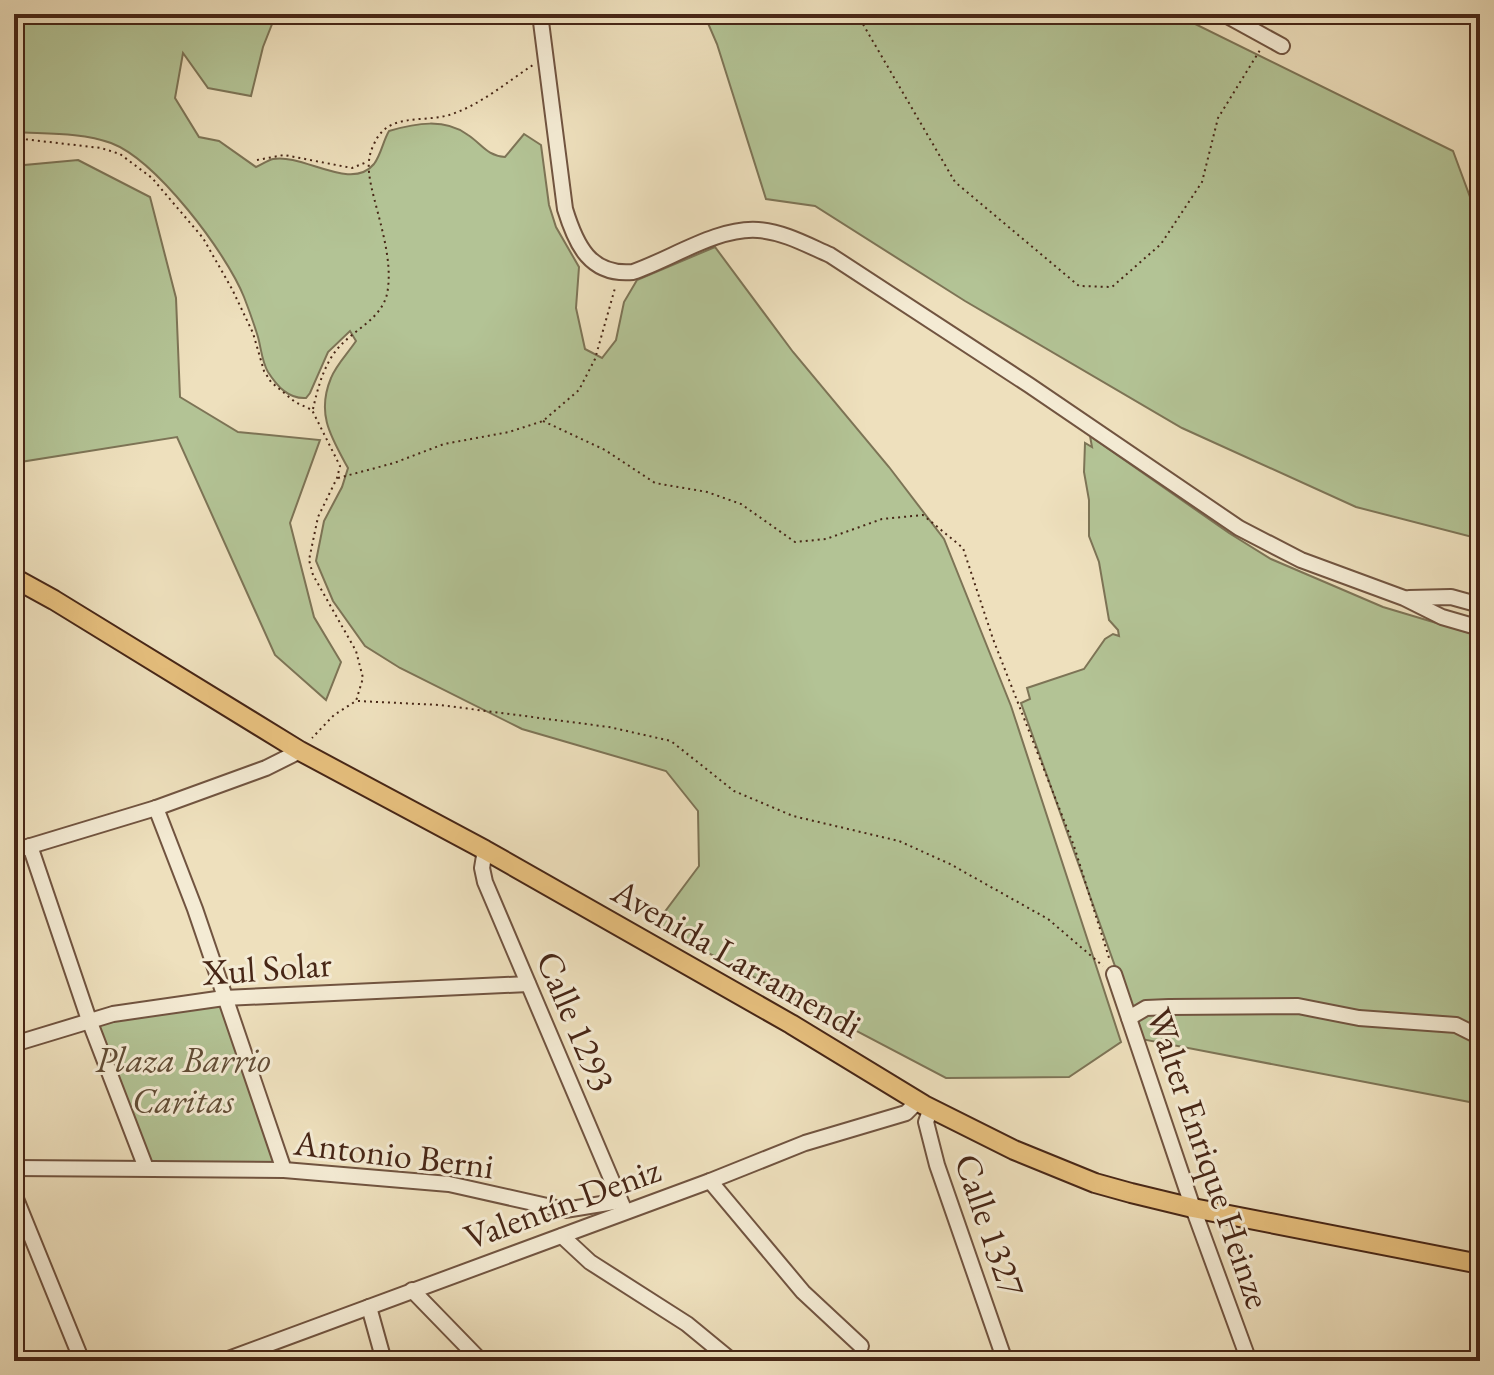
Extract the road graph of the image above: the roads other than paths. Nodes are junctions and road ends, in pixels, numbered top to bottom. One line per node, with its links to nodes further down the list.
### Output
1 (540, 14): 5 (street)
2 (1224, 14): 3 (street)
3 (1282, 46)
4 (14, 578): 8 (main road, Avenida Larramendi)
5 (1404, 598): 6 (street); 7 (street)
6 (1480, 605)
7 (1480, 628)
8 (300, 751): 9 (street); 11 (main road, Avenida Larramendi)
9 (156, 808): 10 (street); 15 (street)
10 (30, 846): 12 (street); 17 (street)
11 (485, 850): 14 (street, Calle 1293); 20 (main road, Avenida Larramendi)
12 (14, 851)
13 (1114, 974): 16 (street, Walter Enrique Heinze)
14 (528, 984): 15 (street, Xul Solar); 26 (street, Calle 1293)
15 (224, 998): 17 (street, Xul Solar); 23 (street)
16 (1129, 1018): 18 (street); 27 (street, Walter Enrique Heinze)
17 (89, 1020): 19 (street, Xul Solar); 22 (street)
18 (1480, 1037)
19 (14, 1044)
20 (924, 1105): 24 (street, Valentín Deniz); 27 (main road, Avenida Larramendi); 38 (street, Calle 1327)
21 (14, 1168): 22 (street, Antonio Berni)
22 (146, 1168): 23 (street, Antonio Berni)
23 (284, 1170): 26 (street, Antonio Berni)
24 (710, 1181): 26 (street, Valentín Deniz); 32 (street)
25 (14, 1194): 33 (street)
26 (623, 1207): 28 (street, Valentín Deniz)
27 (1193, 1208): 29 (main road, Avenida Larramendi); 39 (street, Walter Enrique Heinze)
28 (562, 1236): 30 (street, Valentín Deniz); 37 (street)
29 (1480, 1264)
30 (412, 1290): 31 (street, Valentín Deniz); 36 (street)
31 (369, 1307): 34 (street, Valentín Deniz); 35 (street)
32 (861, 1346)
33 (82, 1361)
34 (223, 1361)
35 (384, 1361)
36 (481, 1361)
37 (732, 1361)
38 (1005, 1361)
39 (1249, 1361)

